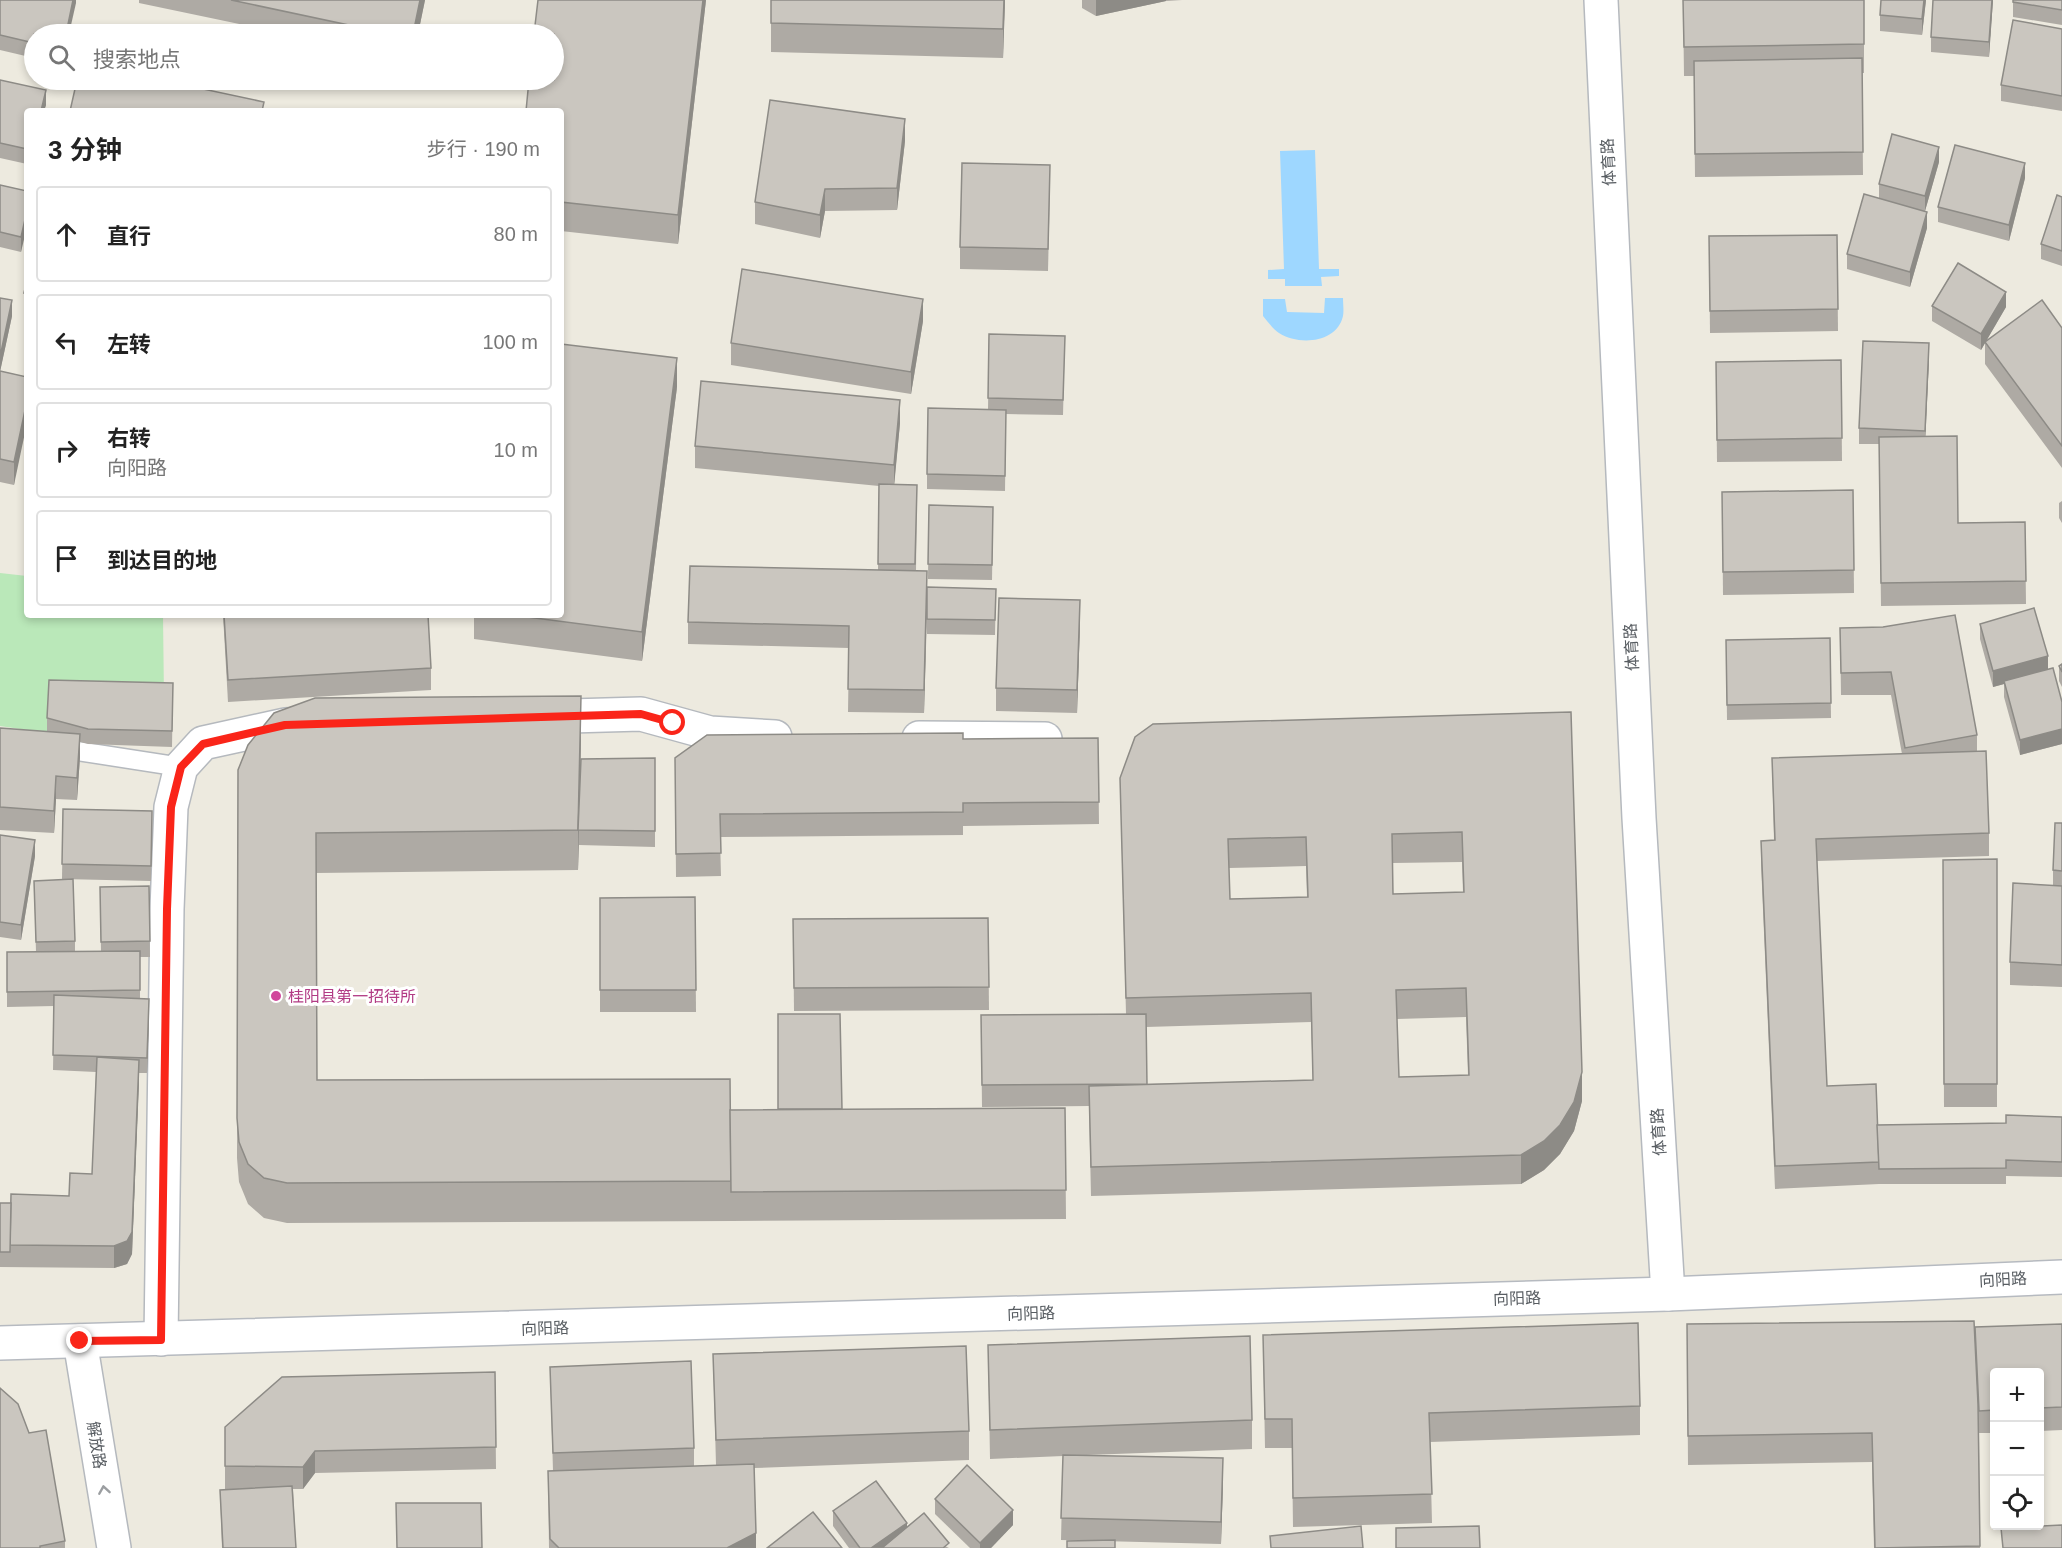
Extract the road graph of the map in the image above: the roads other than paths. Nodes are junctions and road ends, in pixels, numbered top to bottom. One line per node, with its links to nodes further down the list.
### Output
1 (1601, 0): 10 (street, 体育路)
2 (511, 718): 4 (street)
3 (333, 723): 8 (street)
4 (808, 737)
5 (890, 738): 6 (street)
6 (1064, 740)
7 (35, 745): 8 (lane)
8 (181, 767): 11 (street)
9 (2062, 1277): 10 (street, 向阳路)
10 (1668, 1294): 11 (street, 向阳路)
11 (161, 1340): 12 (street, 向阳路)
12 (80, 1341): 13 (street, 向阳路); 14 (street, 解放路, one-way to 12)
13 (0, 1343)
14 (114, 1548)

